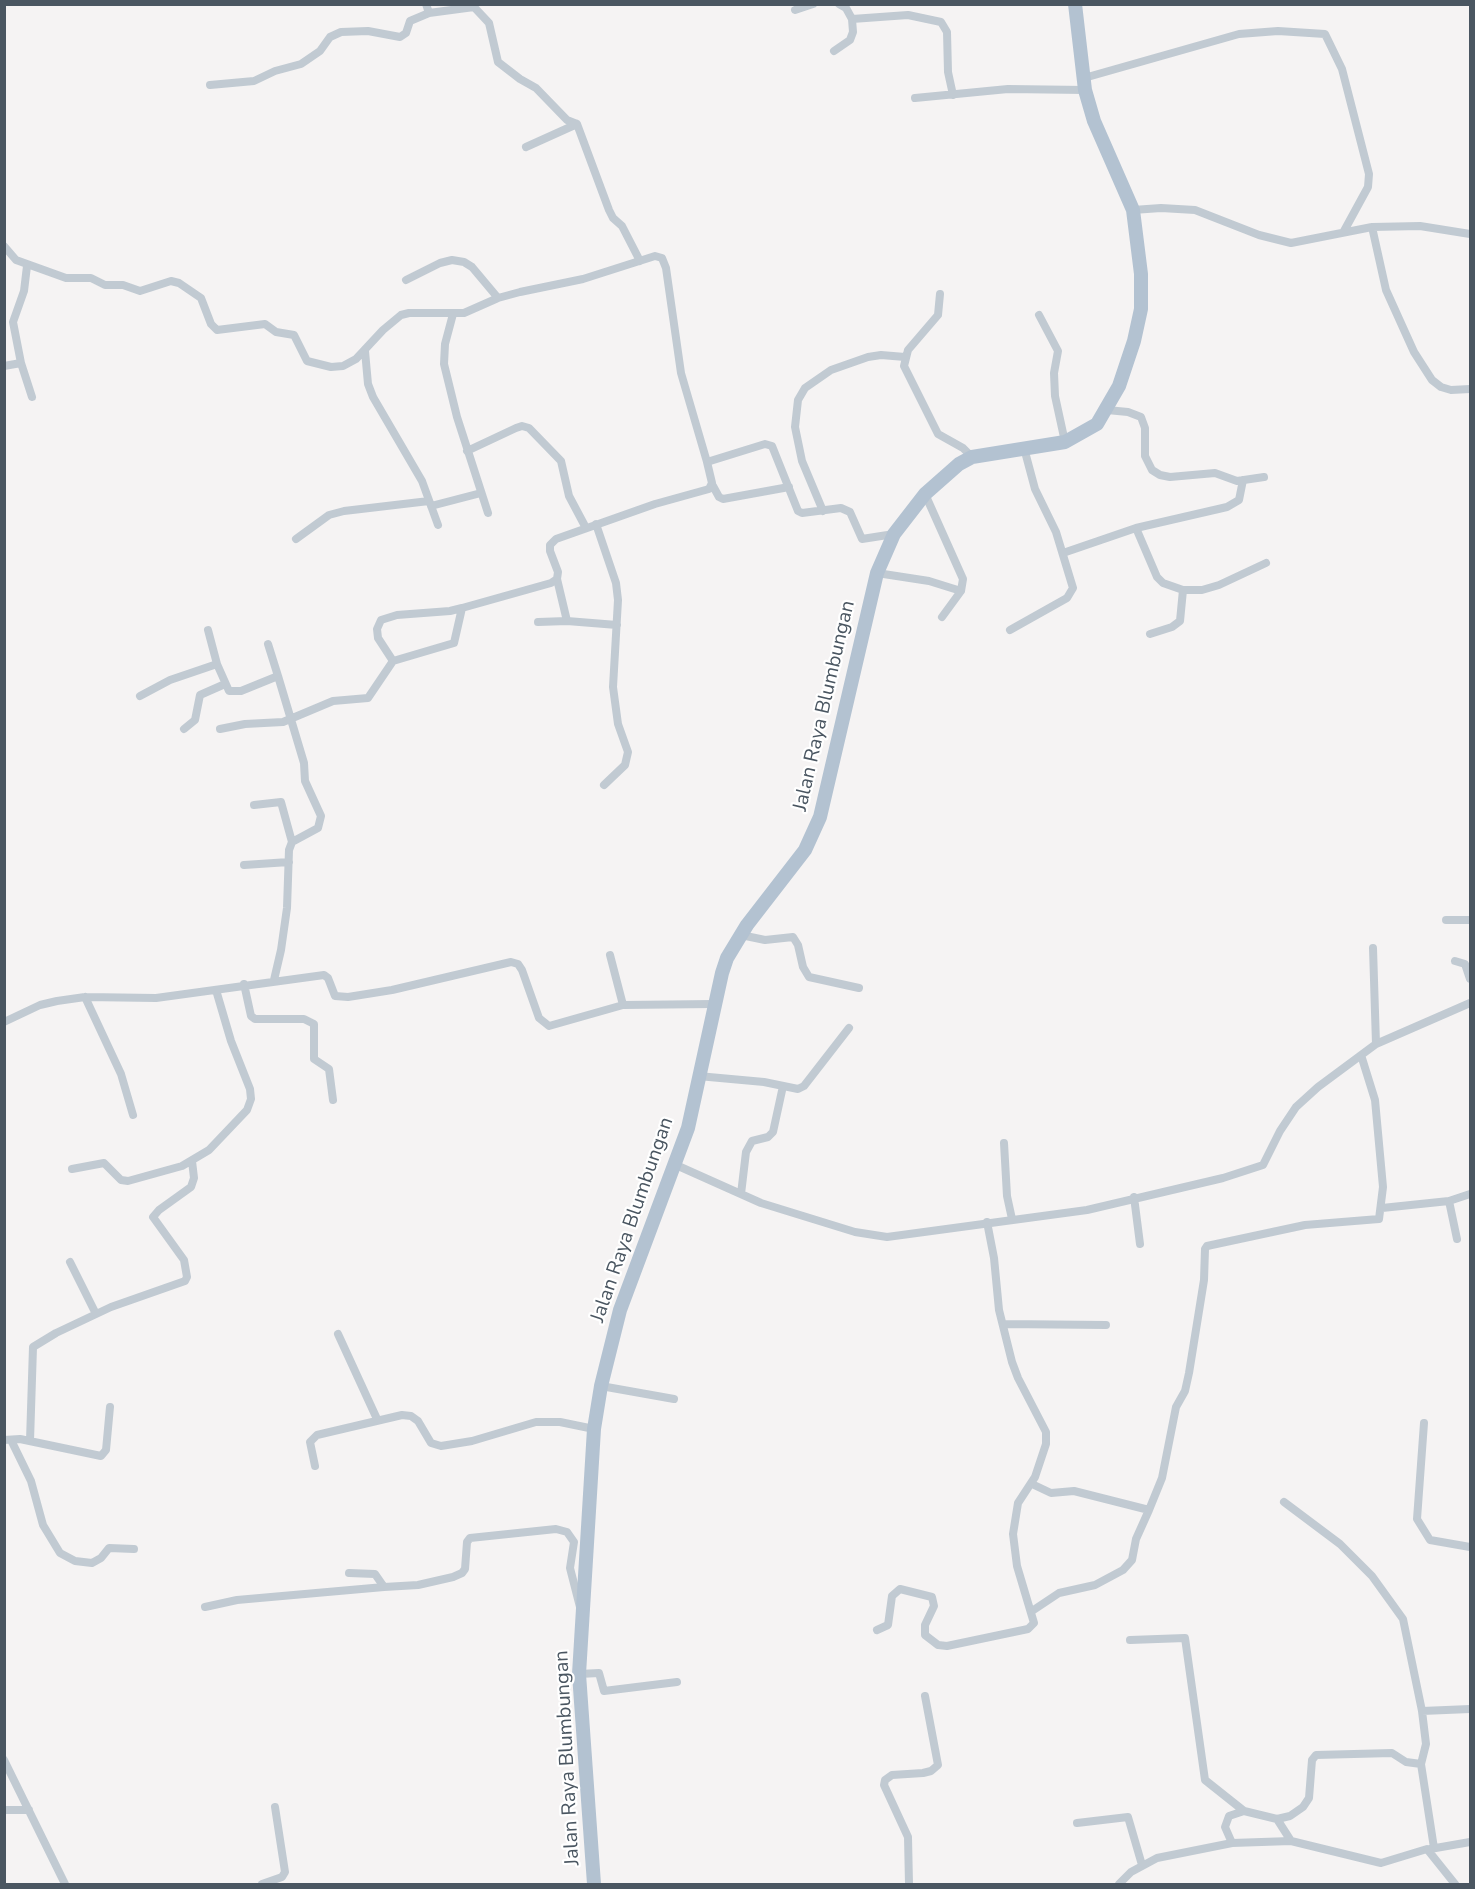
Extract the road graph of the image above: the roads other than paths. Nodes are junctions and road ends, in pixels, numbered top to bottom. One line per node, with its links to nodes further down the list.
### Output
1 (813, 4): 5 (street)
2 (839, 4): 6 (street)
3 (1075, 4): 8 (main road, Jalan Raya Blumbungan)
4 (427, 9): 9 (street); 12 (street)
5 (795, 10)
6 (852, 19): 7 (street); 10 (street)
7 (834, 51)
8 (1084, 84): 10 (street); 14 (main road, Jalan Raya Blumbungan); 16 (street)
9 (210, 85)
10 (953, 95): 11 (street)
11 (915, 98)
12 (578, 124): 13 (street); 19 (street)
13 (526, 147)
14 (1133, 210): 16 (street); 32 (main road, Jalan Raya Blumbungan)
15 (1372, 227): 16 (street); 17 (street); 30 (street)
16 (1344, 231)
17 (1470, 234)
18 (6, 250): 20 (street)
19 (640, 261): 23 (street); 37 (street)
20 (27, 266): 26 (street); 28 (street)
21 (406, 280): 23 (street)
22 (940, 294): 27 (street)
23 (498, 298): 24 (street)
24 (453, 314): 26 (street); 35 (street)
25 (1039, 315): 33 (street)
26 (365, 351): 44 (street)
27 (904, 357): 36 (street); 45 (street)
28 (21, 363): 29 (street); 31 (street)
29 (4, 366)
30 (1470, 389)
31 (32, 397)
32 (1107, 410): 33 (main road, Jalan Raya Blumbungan); 39 (street)
33 (1065, 442): 34 (main road, Jalan Raya Blumbungan)
34 (1024, 448): 36 (main road, Jalan Raya Blumbungan); 53 (street)
35 (467, 452): 42 (street); 49 (street)
36 (972, 457): 43 (main road, Jalan Raya Blumbungan)
37 (707, 462): 40 (street); 41 (street)
38 (1264, 477): 39 (street)
39 (1243, 480): 50 (street)
40 (712, 486): 41 (street); 47 (street)
41 (789, 487): 45 (street)
42 (481, 494): 44 (street); 46 (street)
43 (925, 494): 51 (main road, Jalan Raya Blumbungan); 58 (street)
44 (430, 504): 48 (street); 52 (street)
45 (823, 511): 51 (street)
46 (488, 513)
47 (596, 524): 49 (street); 63 (street)
48 (438, 525)
49 (585, 528): 56 (street)
50 (1136, 528): 53 (street); 57 (street)
51 (894, 534): 55 (main road, Jalan Raya Blumbungan)
52 (296, 539)
53 (1063, 553): 65 (street)
54 (1266, 562): 57 (street)
55 (877, 573): 58 (street); 83 (main road, Jalan Raya Blumbungan)
56 (557, 579): 59 (street); 61 (street)
57 (1183, 590): 66 (street)
58 (962, 591): 60 (street)
59 (462, 608): 68 (street); 68 (street)
60 (942, 616)
61 (567, 621): 62 (street); 63 (street)
62 (538, 622)
63 (616, 625): 76 (street)
64 (208, 630): 69 (street)
65 (1010, 630)
66 (1150, 634)
67 (268, 644): 70 (street)
68 (393, 661): 73 (street)
69 (217, 664): 71 (street); 72 (street)
70 (278, 676): 71 (street); 73 (street)
71 (225, 684): 74 (street)
72 (140, 696)
73 (293, 719): 75 (street); 78 (street)
74 (184, 729)
75 (220, 729)
76 (604, 785)
77 (254, 806): 78 (street)
78 (292, 842): 79 (street)
79 (289, 862): 80 (street); 88 (street)
80 (244, 865)
81 (1446, 920): 82 (street)
82 (1470, 920)
83 (741, 935): 90 (street); 94 (main road, Jalan Raya Blumbungan)
84 (1373, 948): 98 (street)
85 (610, 955): 95 (street)
86 (1455, 961): 87 (street)
87 (1470, 979)
88 (274, 980): 89 (street); 95 (street)
89 (244, 984): 91 (street); 102 (street)
90 (859, 988)
91 (216, 990): 92 (street); 105 (street)
92 (85, 997): 96 (street); 103 (street)
93 (1470, 1003): 98 (street)
94 (713, 1004): 95 (street); 100 (main road, Jalan Raya Blumbungan)
95 (623, 1005)
96 (4, 1022)
97 (849, 1028): 101 (street)
98 (1376, 1044): 99 (street)
99 (1361, 1055): 110 (street); 112 (street)
100 (698, 1076): 101 (street); 106 (main road, Jalan Raya Blumbungan)
101 (783, 1086): 108 (street)
102 (333, 1100)
103 (133, 1115)
104 (1004, 1143): 113 (street)
105 (192, 1161): 107 (street); 118 (street)
106 (676, 1165): 108 (street); 122 (main road, Jalan Raya Blumbungan)
107 (72, 1169)
108 (741, 1194): 114 (street)
109 (1470, 1194): 111 (street)
110 (1134, 1197): 113 (street); 116 (street)
111 (1449, 1201): 112 (street); 115 (street)
112 (1382, 1208): 133 (street)
113 (1012, 1218): 114 (street)
114 (987, 1222): 119 (street)
115 (1457, 1239)
116 (1140, 1244)
117 (70, 1262): 118 (street)
118 (96, 1314): 129 (street)
119 (1003, 1324): 120 (street); 131 (street)
120 (1106, 1325)
121 (338, 1334): 125 (street)
122 (601, 1386): 123 (street); 127 (main road, Jalan Raya Blumbungan)
123 (675, 1399)
124 (110, 1407): 129 (street)
125 (377, 1419): 127 (street); 130 (street)
126 (1424, 1423): 134 (street)
127 (594, 1429): 140 (main road, Jalan Raya Blumbungan)
128 (8, 1440): 129 (street); 135 (street)
129 (30, 1442)
130 (315, 1466)
131 (1032, 1484): 133 (street); 139 (street)
132 (1284, 1502): 147 (street)
133 (1149, 1510): 139 (street)
134 (1470, 1547)
135 (134, 1549)
136 (349, 1573): 137 (street)
137 (384, 1587): 138 (street); 140 (street)
138 (205, 1607)
139 (1032, 1611): 141 (street)
140 (582, 1614): 143 (main road, Jalan Raya Blumbungan)
141 (877, 1630)
142 (1130, 1640): 153 (street)
143 (579, 1674): 144 (street); 164 (main road, Jalan Raya Blumbungan)
144 (677, 1682)
145 (925, 1696): 165 (street)
146 (1470, 1709): 147 (street)
147 (1422, 1711): 149 (street)
148 (4, 1760): 152 (street)
149 (1422, 1764): 154 (street); 159 (street)
150 (276, 1807): 161 (street)
151 (4, 1810): 152 (street)
152 (29, 1810): 162 (street)
153 (1244, 1811): 154 (street); 158 (street)
154 (1277, 1820): 156 (street)
155 (1077, 1823): 160 (street)
156 (1291, 1841): 158 (street); 159 (street)
157 (1470, 1842): 159 (street)
158 (1232, 1843): 160 (street)
159 (1431, 1849): 167 (street)
160 (1142, 1865): 166 (street)
161 (278, 1882): 163 (street)
162 (65, 1884)
163 (262, 1884)
164 (594, 1884)
165 (909, 1884)
166 (1119, 1884)
167 (1455, 1884)

